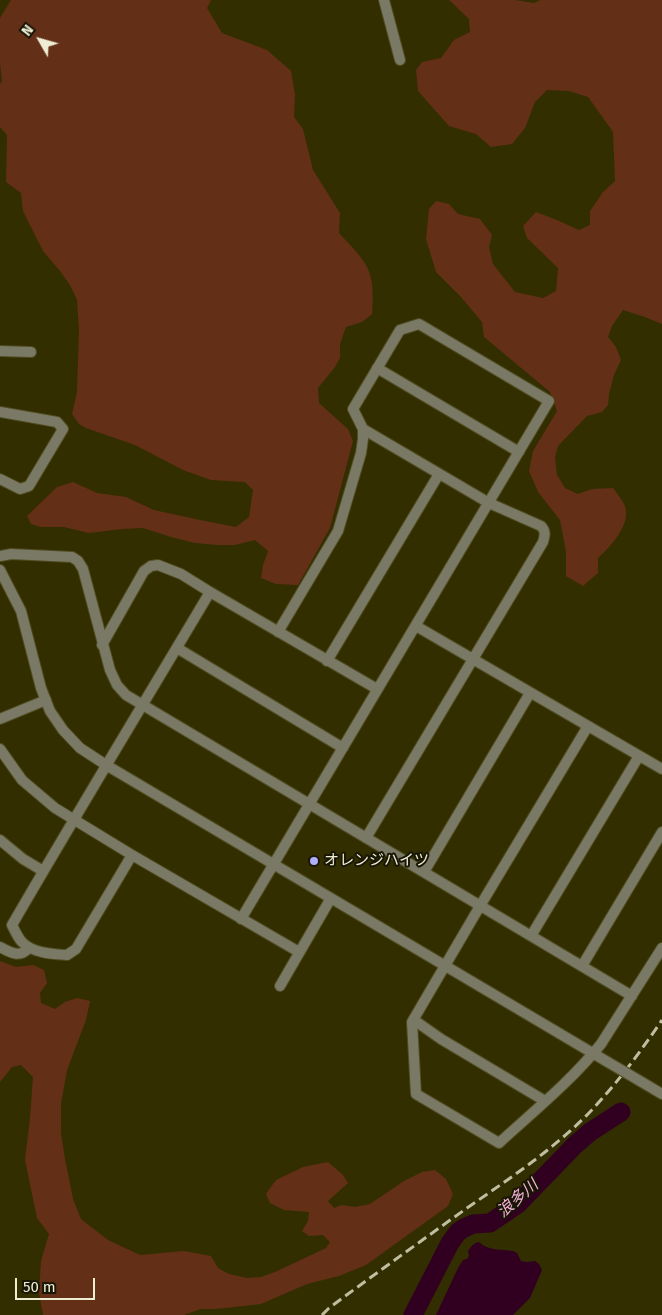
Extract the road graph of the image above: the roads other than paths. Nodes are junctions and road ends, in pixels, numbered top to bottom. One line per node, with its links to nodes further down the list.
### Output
1 (384, 0): 2 (street)
2 (400, 60)
3 (0, 351): 4 (street)
4 (31, 352)
5 (377, 368): 7 (street); 8 (street); 8 (street)
6 (0, 412): 10 (street)
7 (363, 429): 9 (street); 16 (street)
8 (519, 452): 11 (street)
9 (439, 474): 11 (street); 20 (street)
10 (0, 479)
11 (489, 503): 15 (street); 19 (street)
12 (0, 556): 17 (street)
13 (0, 570): 23 (street)
14 (210, 592): 16 (street); 17 (street); 18 (street)
15 (416, 626): 19 (street); 21 (street)
16 (278, 632): 20 (street)
17 (102, 645): 24 (street)
18 (177, 648): 24 (street); 27 (street)
19 (474, 660): 22 (street); 35 (street)
20 (328, 661): 21 (street)
21 (377, 689): 27 (street)
22 (530, 693): 26 (street); 40 (street)
23 (46, 700): 25 (street); 30 (street)
24 (143, 706): 30 (street); 32 (street)
25 (0, 719)
26 (588, 726): 29 (street); 42 (street)
27 (343, 748): 32 (street)
28 (0, 749): 33 (street)
29 (639, 756): 31 (street); 44 (street)
30 (106, 765): 33 (street); 38 (street)
31 (662, 769)
32 (310, 805): 35 (street); 38 (street)
33 (74, 820): 37 (street); 39 (street)
34 (662, 832): 50 (street)
35 (366, 838): 40 (street)
36 (0, 840): 39 (street)
37 (132, 855): 43 (street); 46 (street)
38 (274, 865): 41 (street); 43 (street)
39 (43, 872): 46 (street)
40 (424, 872): 42 (street)
41 (331, 898): 48 (street); 49 (street)
42 (480, 906): 44 (street); 49 (street)
43 (241, 919): 48 (street)
44 (530, 936): 50 (street)
45 (0, 948): 46 (street)
46 (30, 948)
47 (662, 948): 52 (street)
48 (300, 952): 51 (street)
49 (446, 966): 53 (street); 54 (street)
50 (582, 966): 52 (street)
51 (280, 986)
52 (632, 996): 54 (street)
53 (414, 1020): 56 (street); 56 (street)
54 (594, 1054): 55 (street, bridge); 56 (street)
55 (662, 1094)
56 (545, 1102)

